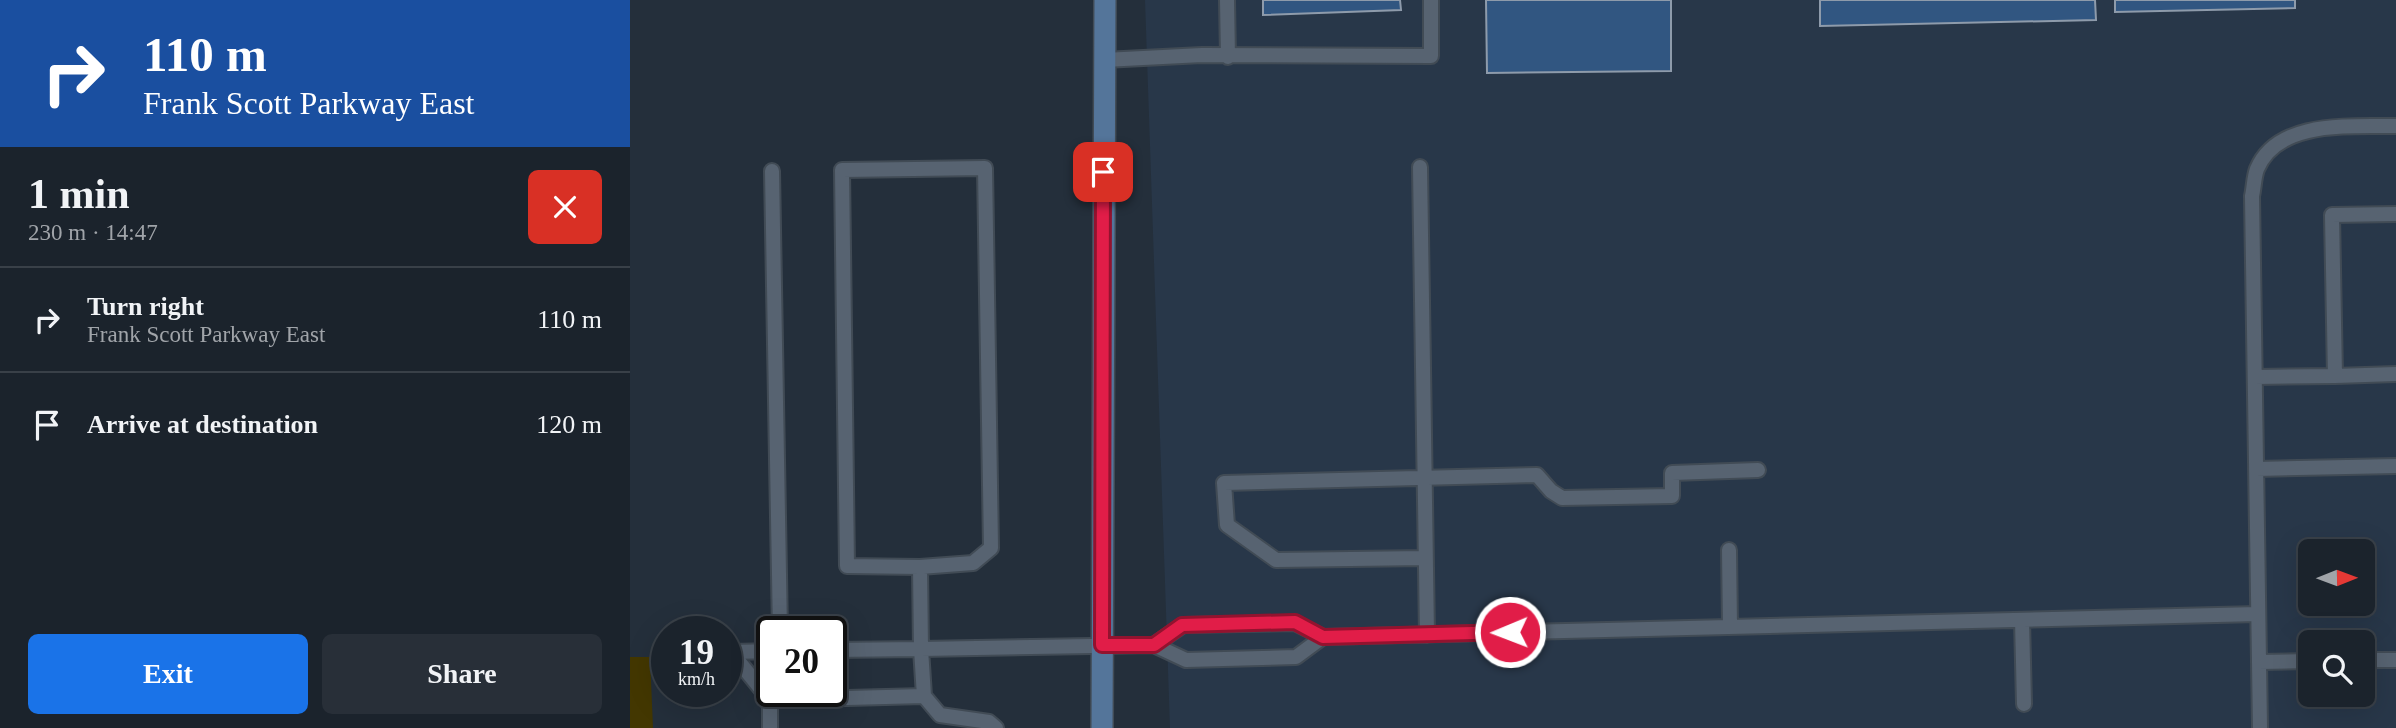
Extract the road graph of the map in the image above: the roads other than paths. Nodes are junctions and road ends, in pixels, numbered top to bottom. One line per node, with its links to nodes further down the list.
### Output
1 (1105, 0): 5 (main road)
2 (1227, 0): 4 (lane)
3 (1431, 0): 4 (lane)
4 (1228, 57): 5 (lane)
5 (1104, 60): 26 (main road)
6 (2396, 126): 12 (lane)
7 (1419, 167): 16 (lane)
8 (772, 171): 21 (lane)
9 (2396, 214): 11 (lane)
10 (2396, 374): 11 (lane)
11 (2335, 376): 12 (lane)
12 (2255, 377): 14 (lane)
13 (2396, 466): 14 (lane)
14 (2256, 469): 20 (lane)
15 (1758, 470): 16 (lane)
16 (1424, 478): 18 (lane); 18 (lane)
17 (1729, 550): 23 (lane)
18 (1426, 558): 24 (lane)
19 (920, 567): 19 (lane); 28 (lane)
20 (2258, 614): 22 (lane); 34 (lane)
21 (780, 616)
22 (2022, 620): 23 (lane); 38 (lane)
23 (1730, 627): 24 (lane)
24 (1427, 635): 25 (lane)
25 (1323, 637): 27 (lane); 27 (lane)
26 (1102, 645): 27 (lane); 28 (lane); 42 (main road)
27 (1154, 645)
28 (921, 649): 29 (lane); 36 (lane)
29 (847, 650)
30 (756, 652): 35 (lane)
31 (2375, 660): 32 (lane)
32 (2396, 660)
33 (2298, 661): 34 (lane)
34 (2259, 662): 43 (lane)
35 (756, 683)
36 (924, 696): 37 (lane); 41 (lane)
37 (847, 698)
38 (2024, 704)
39 (770, 707): 40 (lane)
40 (771, 728)
41 (996, 728)
42 (1102, 728)
43 (2260, 728)

